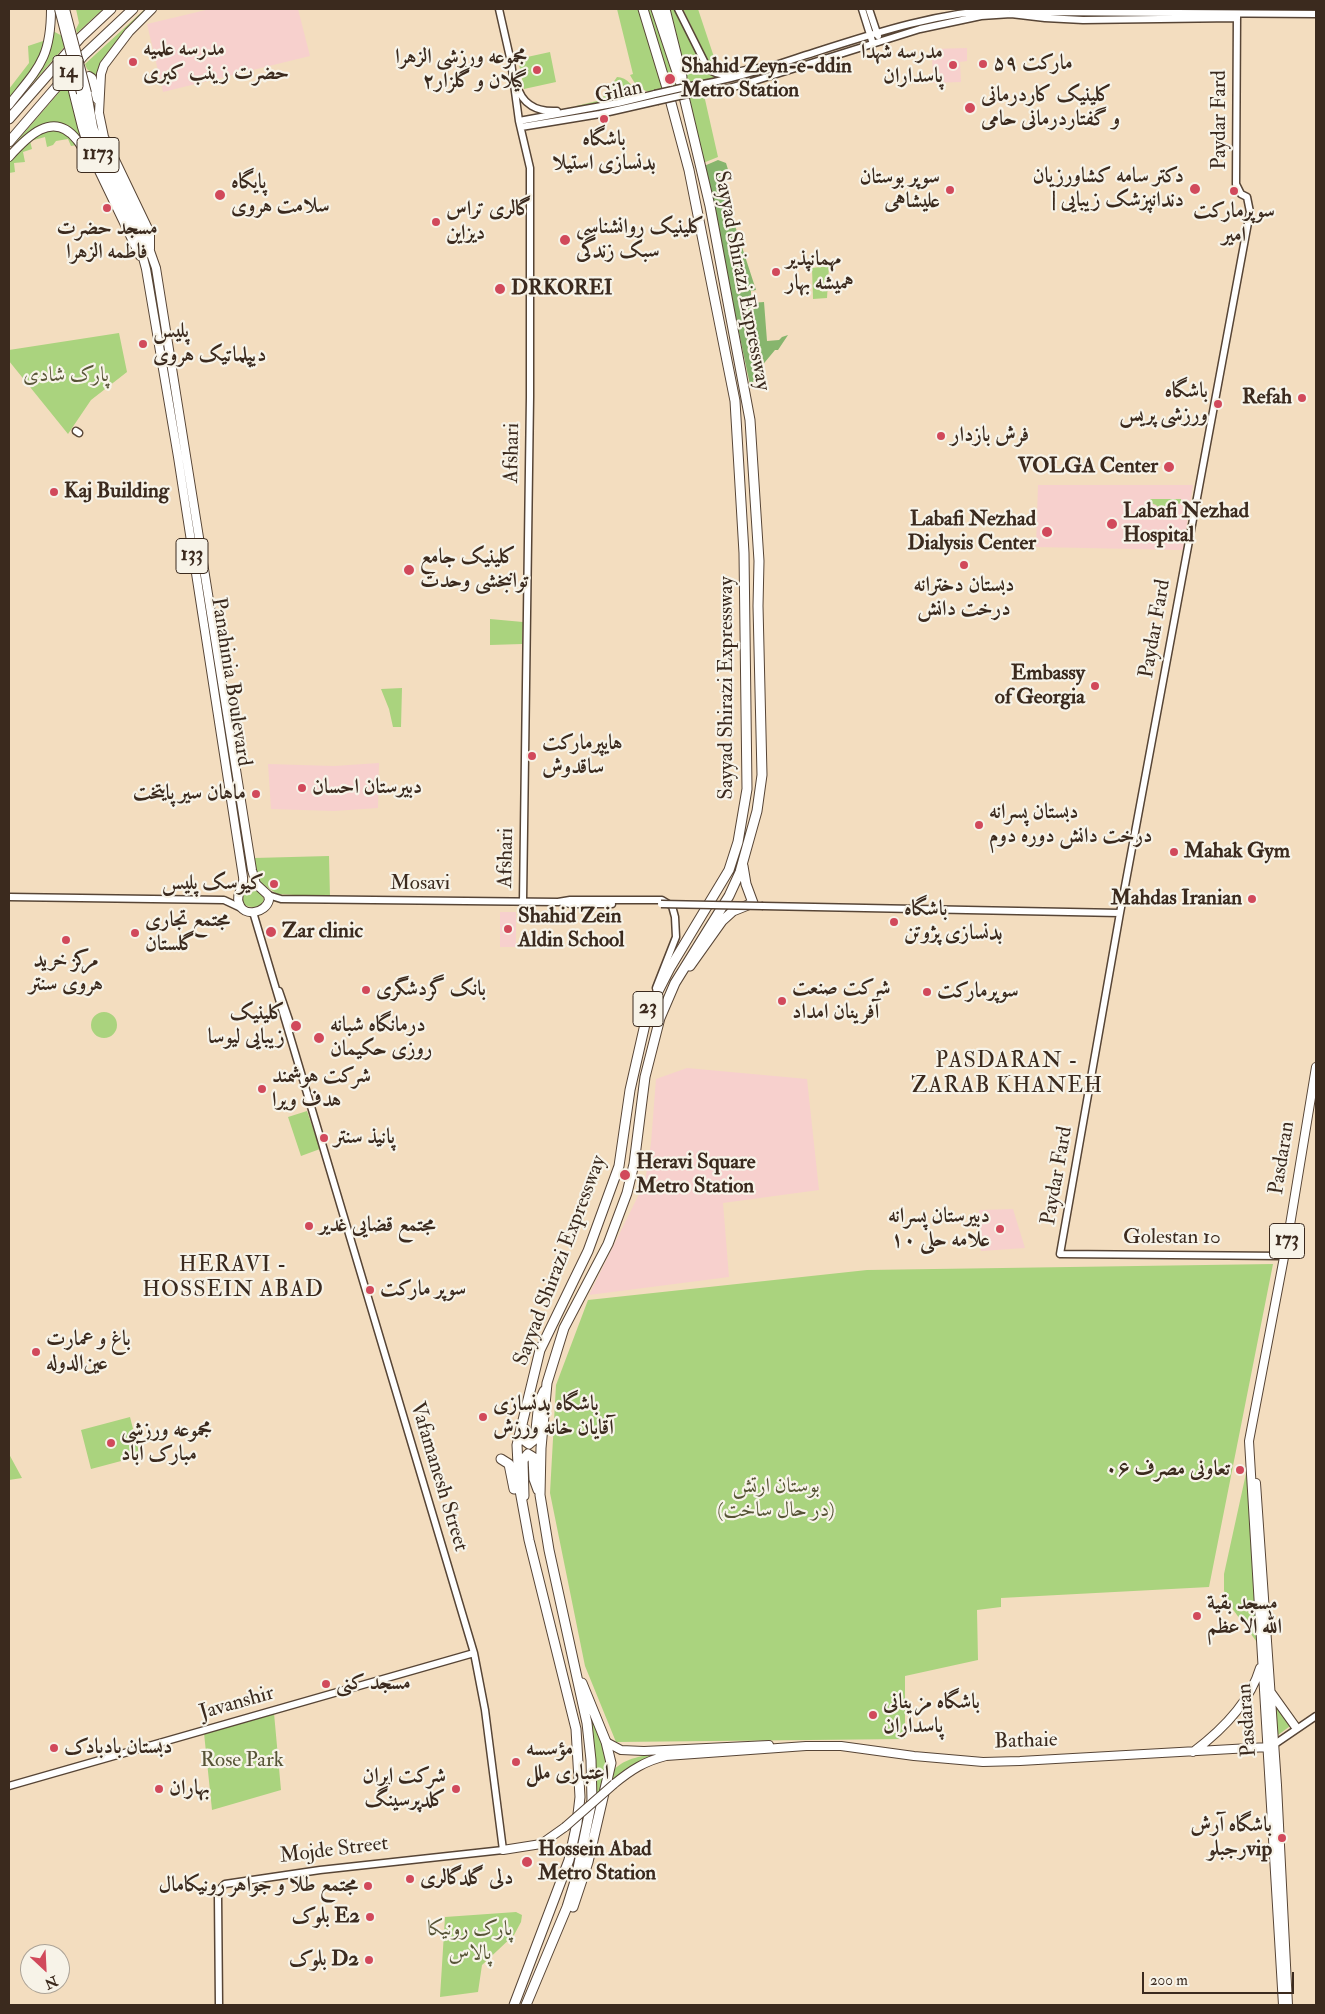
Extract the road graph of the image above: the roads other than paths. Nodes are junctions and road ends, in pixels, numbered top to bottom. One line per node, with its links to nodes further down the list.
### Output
1 (50, 9): 31 (main road)
2 (59, 9): 41 (main road, 1173, bridge)
3 (65, 9): 41 (main road, 1173, bridge)
4 (111, 9): 34 (highway, 14)
5 (133, 9): 37 (highway, 14)
6 (152, 9): 33 (main road)
7 (500, 9): 26 (main road, Afshari)
8 (643, 9): 59 (highway, Sayyad Shirazi Expressway / 23)
9 (656, 9): 29 (highway, Sayyad Shirazi Expressway / 23)
10 (665, 9): 29 (highway)
11 (678, 9): 28 (main road)
12 (862, 9): 21 (main road)
13 (869, 9): 21 (main road)
14 (1007, 9): 16 (main road, Gilan)
15 (1012, 9): 17 (main road, Gilan)
16 (978, 13): 17 (main road, Gilan); 21 (main road, Gilan); 23 (main road, Gilan)
17 (1082, 13): 18 (main road, Gilan)
18 (1094, 14): 20 (main road, Gilan)
19 (1316, 14): 20 (main road, Gilan)
20 (1237, 16): 57 (main road, Paydar Fard)
21 (874, 34): 22 (main road, Gilan); 23 (main road)
22 (860, 38): 24 (main road); 25 (main road, Gilan)
23 (876, 43): 24 (main road, Gilan)
24 (863, 47): 27 (main road, Gilan)
25 (811, 54): 27 (main road); 28 (main road, Gilan)
26 (511, 62): 32 (main road); 35 (main road, Afshari)
27 (814, 62): 29 (main road, Gilan)
28 (766, 68): 29 (main road, Gilan)
29 (688, 88): 30 (main road, Gilan, bridge); 48 (highway, Sayyad Shirazi Expressway / 23)
30 (656, 97): 32 (main road, Gilan); 36 (main road, Gilan)
31 (9, 105)
32 (575, 111): 35 (main road, Gilan)
33 (99, 113): 40 (main road); 43 (main road)
34 (9, 119)
35 (520, 124): 36 (main road, Gilan); 39 (main road, Afshari)
36 (536, 124): 39 (main road)
37 (9, 142)
38 (9, 157): 40 (main road)
39 (530, 168): 52 (main road, Afshari)
40 (100, 175): 44 (main road)
41 (129, 212): 42 (main road, 1173); 43 (main road, 1173)
42 (142, 249): 44 (main road, Panahinia Boulevard / 133)
43 (150, 251): 45 (main road, Panahinia Boulevard / 133)
44 (146, 269): 45 (main road, Panahinia Boulevard / 133)
45 (168, 374): 46 (main road, Panahinia Boulevard / 133); 47 (main road, Panahinia Boulevard / 133)
46 (231, 739): 47 (main road); 49 (main road, Panahinia Boulevard / 133)
47 (221, 740): 54 (main road, Panahinia Boulevard / 133)
48 (743, 863): 58 (highway, Sayyad Shirazi Expressway / 23); 58 (highway)
49 (268, 895): 51 (main road, Mosavi); 55 (main road)
50 (9, 898): 54 (main road)
51 (281, 899): 52 (main road, Mosavi); 55 (main road)
52 (523, 901): 53 (main road, Mosavi)
53 (662, 902): 57 (main road, Mosavi, bridge); 59 (main road)
54 (241, 908): 56 (main road)
55 (265, 909): 56 (main road)
56 (253, 912): 70 (main road, Vafamanesh Street)
57 (1120, 913): 61 (main road, Paydar Fard)
58 (675, 983): 63 (highway, Sayyad Shirazi Expressway / 23)
59 (648, 1011): 64 (highway, Sayyad Shirazi Expressway / 23)
60 (1316, 1067): 62 (main road, Pasdaran / 173)
61 (1060, 1254): 62 (main road, Golestan 10)
62 (1283, 1256): 65 (main road, Pasdaran / 173)
63 (547, 1383): 64 (highway); 67 (highway, Sayyad Shirazi Expressway / 23)
64 (529, 1394): 68 (highway, Sayyad Shirazi Expressway / 23)
65 (1252, 1432): 71 (main road, Pasdaran / 173); 73 (main road, Pasdaran / 173)
66 (501, 1459): 69 (highway)
67 (540, 1495): 68 (highway); 72 (highway, Sayyad Shirazi Expressway / 23)
68 (524, 1508): 69 (highway, Sayyad Shirazi Expressway / 23)
69 (541, 1588): 86 (highway, Sayyad Shirazi Expressway / 23)
70 (474, 1653): 81 (main road, Javanshir); 83 (main road, Vafamanesh Street)
71 (1261, 1664): 79 (main road, Pasdaran / 173); 80 (main road)
72 (575, 1669): 77 (highway); 84 (highway, Sayyad Shirazi Expressway / 23)
73 (1270, 1691): 76 (main road); 79 (main road, Pasdaran / 173)
74 (1316, 1711): 76 (main road)
75 (1316, 1716): 79 (main road)
76 (1295, 1726): 79 (main road)
77 (606, 1742): 78 (main road); 84 (highway)
78 (806, 1746): 80 (main road, Bathaie); 82 (main road, Bathaie, bridge)
79 (1271, 1746): 80 (main road, Bathaie); 88 (main road, Pasdaran / 173); 89 (main road, Pasdaran / 173)
80 (1192, 1752)
81 (9, 1786)
82 (565, 1827): 83 (main road, Mojde Street)
83 (503, 1850): 85 (main road, Mojde Street)
84 (552, 1944): 87 (highway, Sayyad Shirazi Expressway / 23)
85 (219, 2005)
86 (514, 2005)
87 (526, 2005)
88 (1283, 2005)
89 (1288, 2005)

